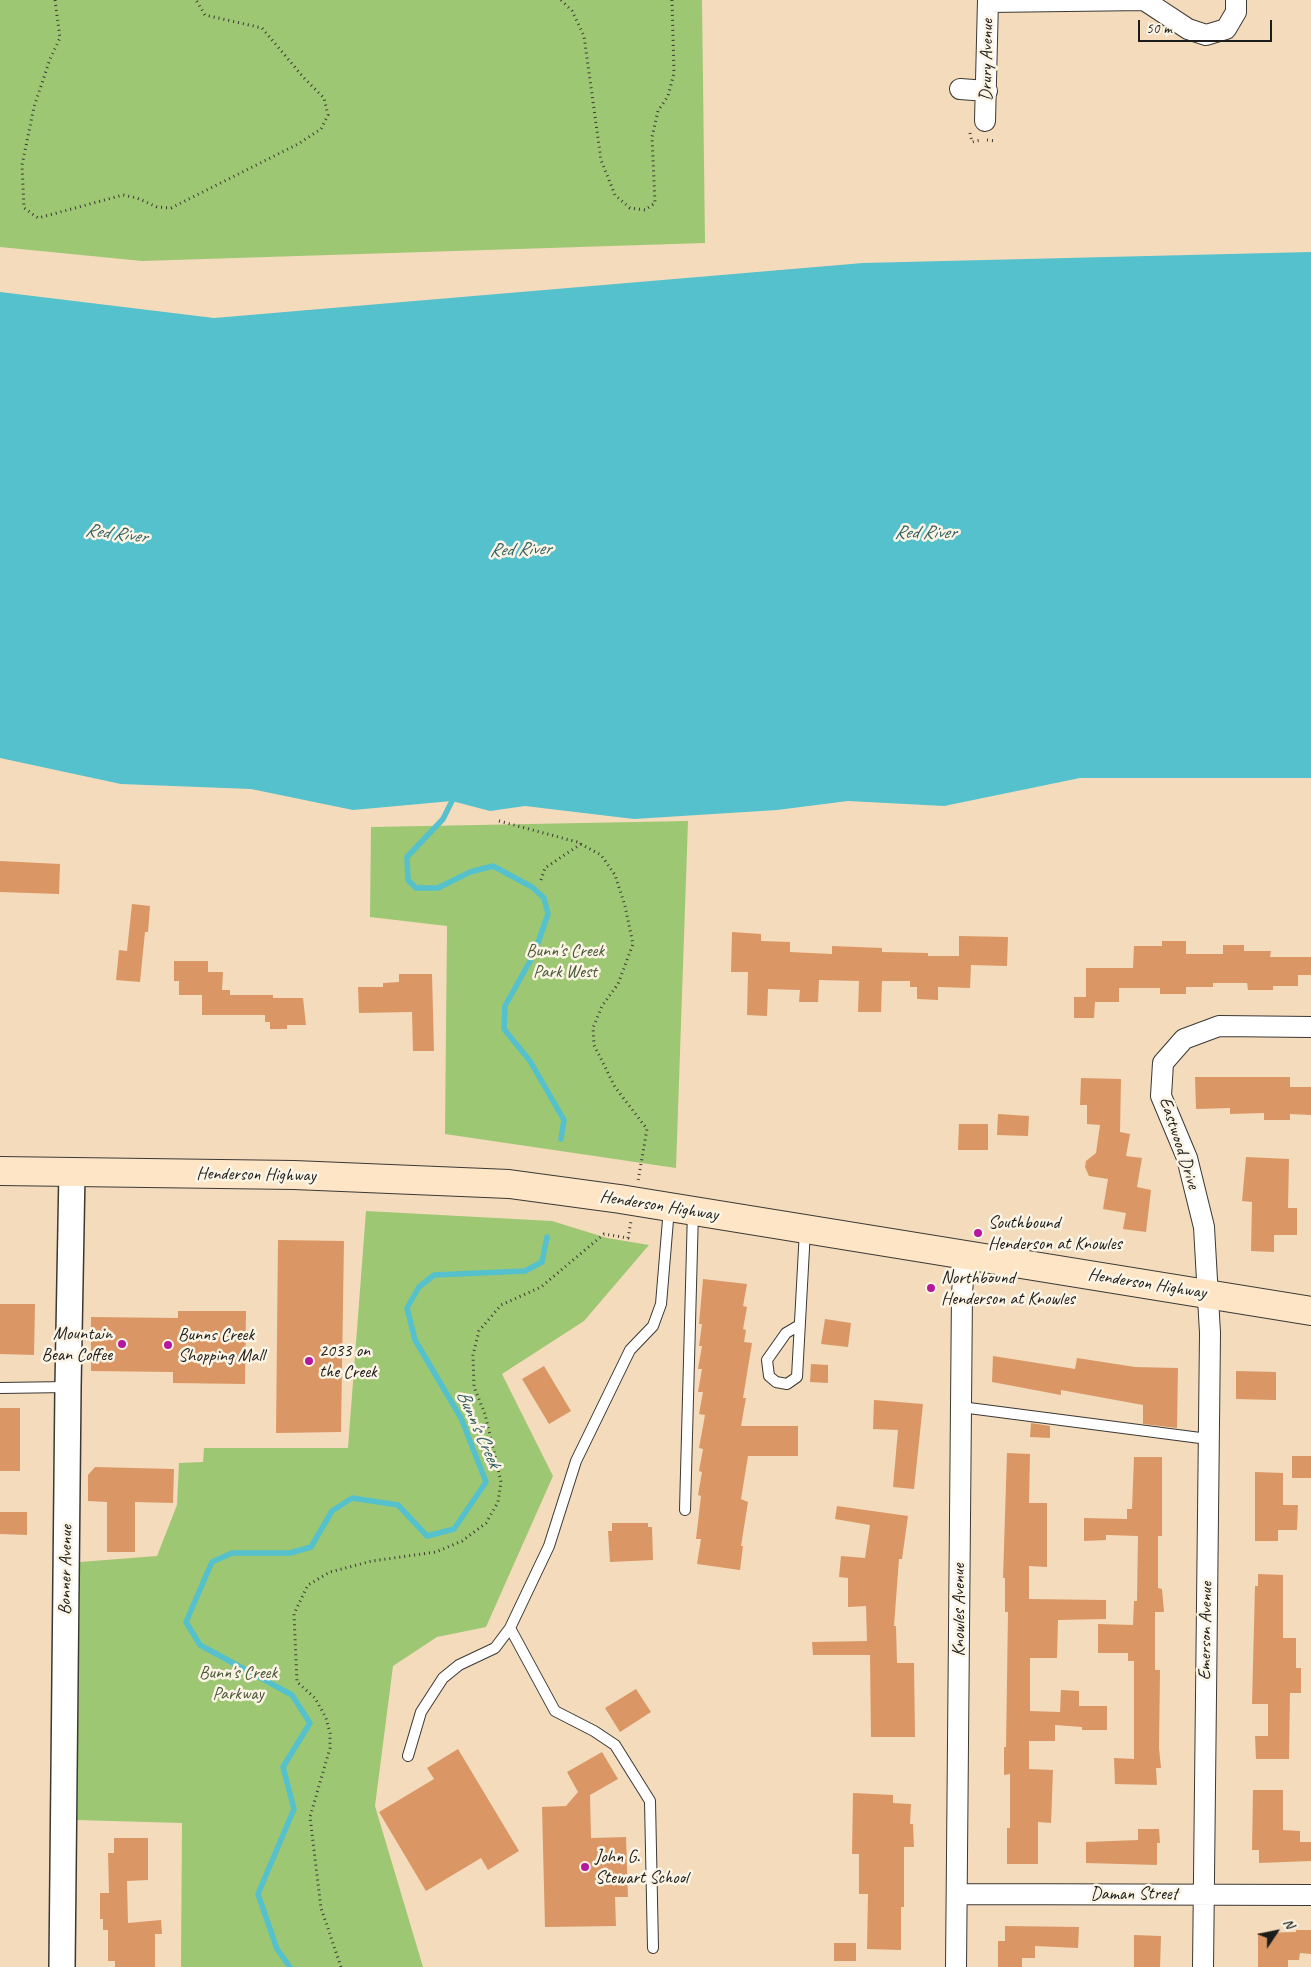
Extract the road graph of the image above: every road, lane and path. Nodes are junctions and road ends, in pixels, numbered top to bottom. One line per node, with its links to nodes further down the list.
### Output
1 (55, 0): 2 (path)
2 (196, 0)
3 (561, 0): 4 (path)
4 (672, 0)
5 (1144, 0): 6 (street); 7 (street)
6 (1236, 0)
7 (988, 1): 9 (street, Drury Avenue)
8 (960, 89): 9 (street)
9 (987, 91): 10 (street, Drury Avenue)
10 (985, 121)
11 (500, 821): 12 (path)
12 (581, 844): 13 (path); 17 (path)
13 (541, 880)
14 (1311, 1027): 21 (street, Eastwood Drive)
15 (0, 1171): 16 (main road, Henderson Highway)
16 (72, 1172): 17 (main road, Henderson Highway); 24 (street, Bonner Avenue)
17 (634, 1201): 18 (main road, Henderson Highway); 36 (path)
18 (681, 1209): 19 (main road, Henderson Highway); 28 (lane); 29 (lane)
19 (805, 1228): 20 (main road, Henderson Highway); 23 (lane)
20 (964, 1254): 21 (main road, Henderson Highway); 26 (street, Knowles Avenue)
21 (1207, 1294): 22 (main road, Henderson Highway); 27 (street, Emerson Avenue)
22 (1310, 1310)
23 (798, 1326): 23 (lane)
24 (68, 1387): 25 (lane); 35 (street, Bonner Avenue)
25 (0, 1388)
26 (961, 1407): 27 (lane); 31 (street, Knowles Avenue)
27 (1208, 1440): 32 (street, Emerson Avenue)
28 (685, 1510)
29 (510, 1628): 30 (lane); 34 (lane)
30 (408, 1756)
31 (957, 1894): 32 (street, Daman Street); 37 (street, Knowles Avenue)
32 (1203, 1894): 33 (street, Daman Street); 38 (street, Emerson Avenue)
33 (1311, 1895)
34 (654, 1948)
35 (62, 1967)
36 (341, 1967)
37 (956, 1967)
38 (1203, 1967)

